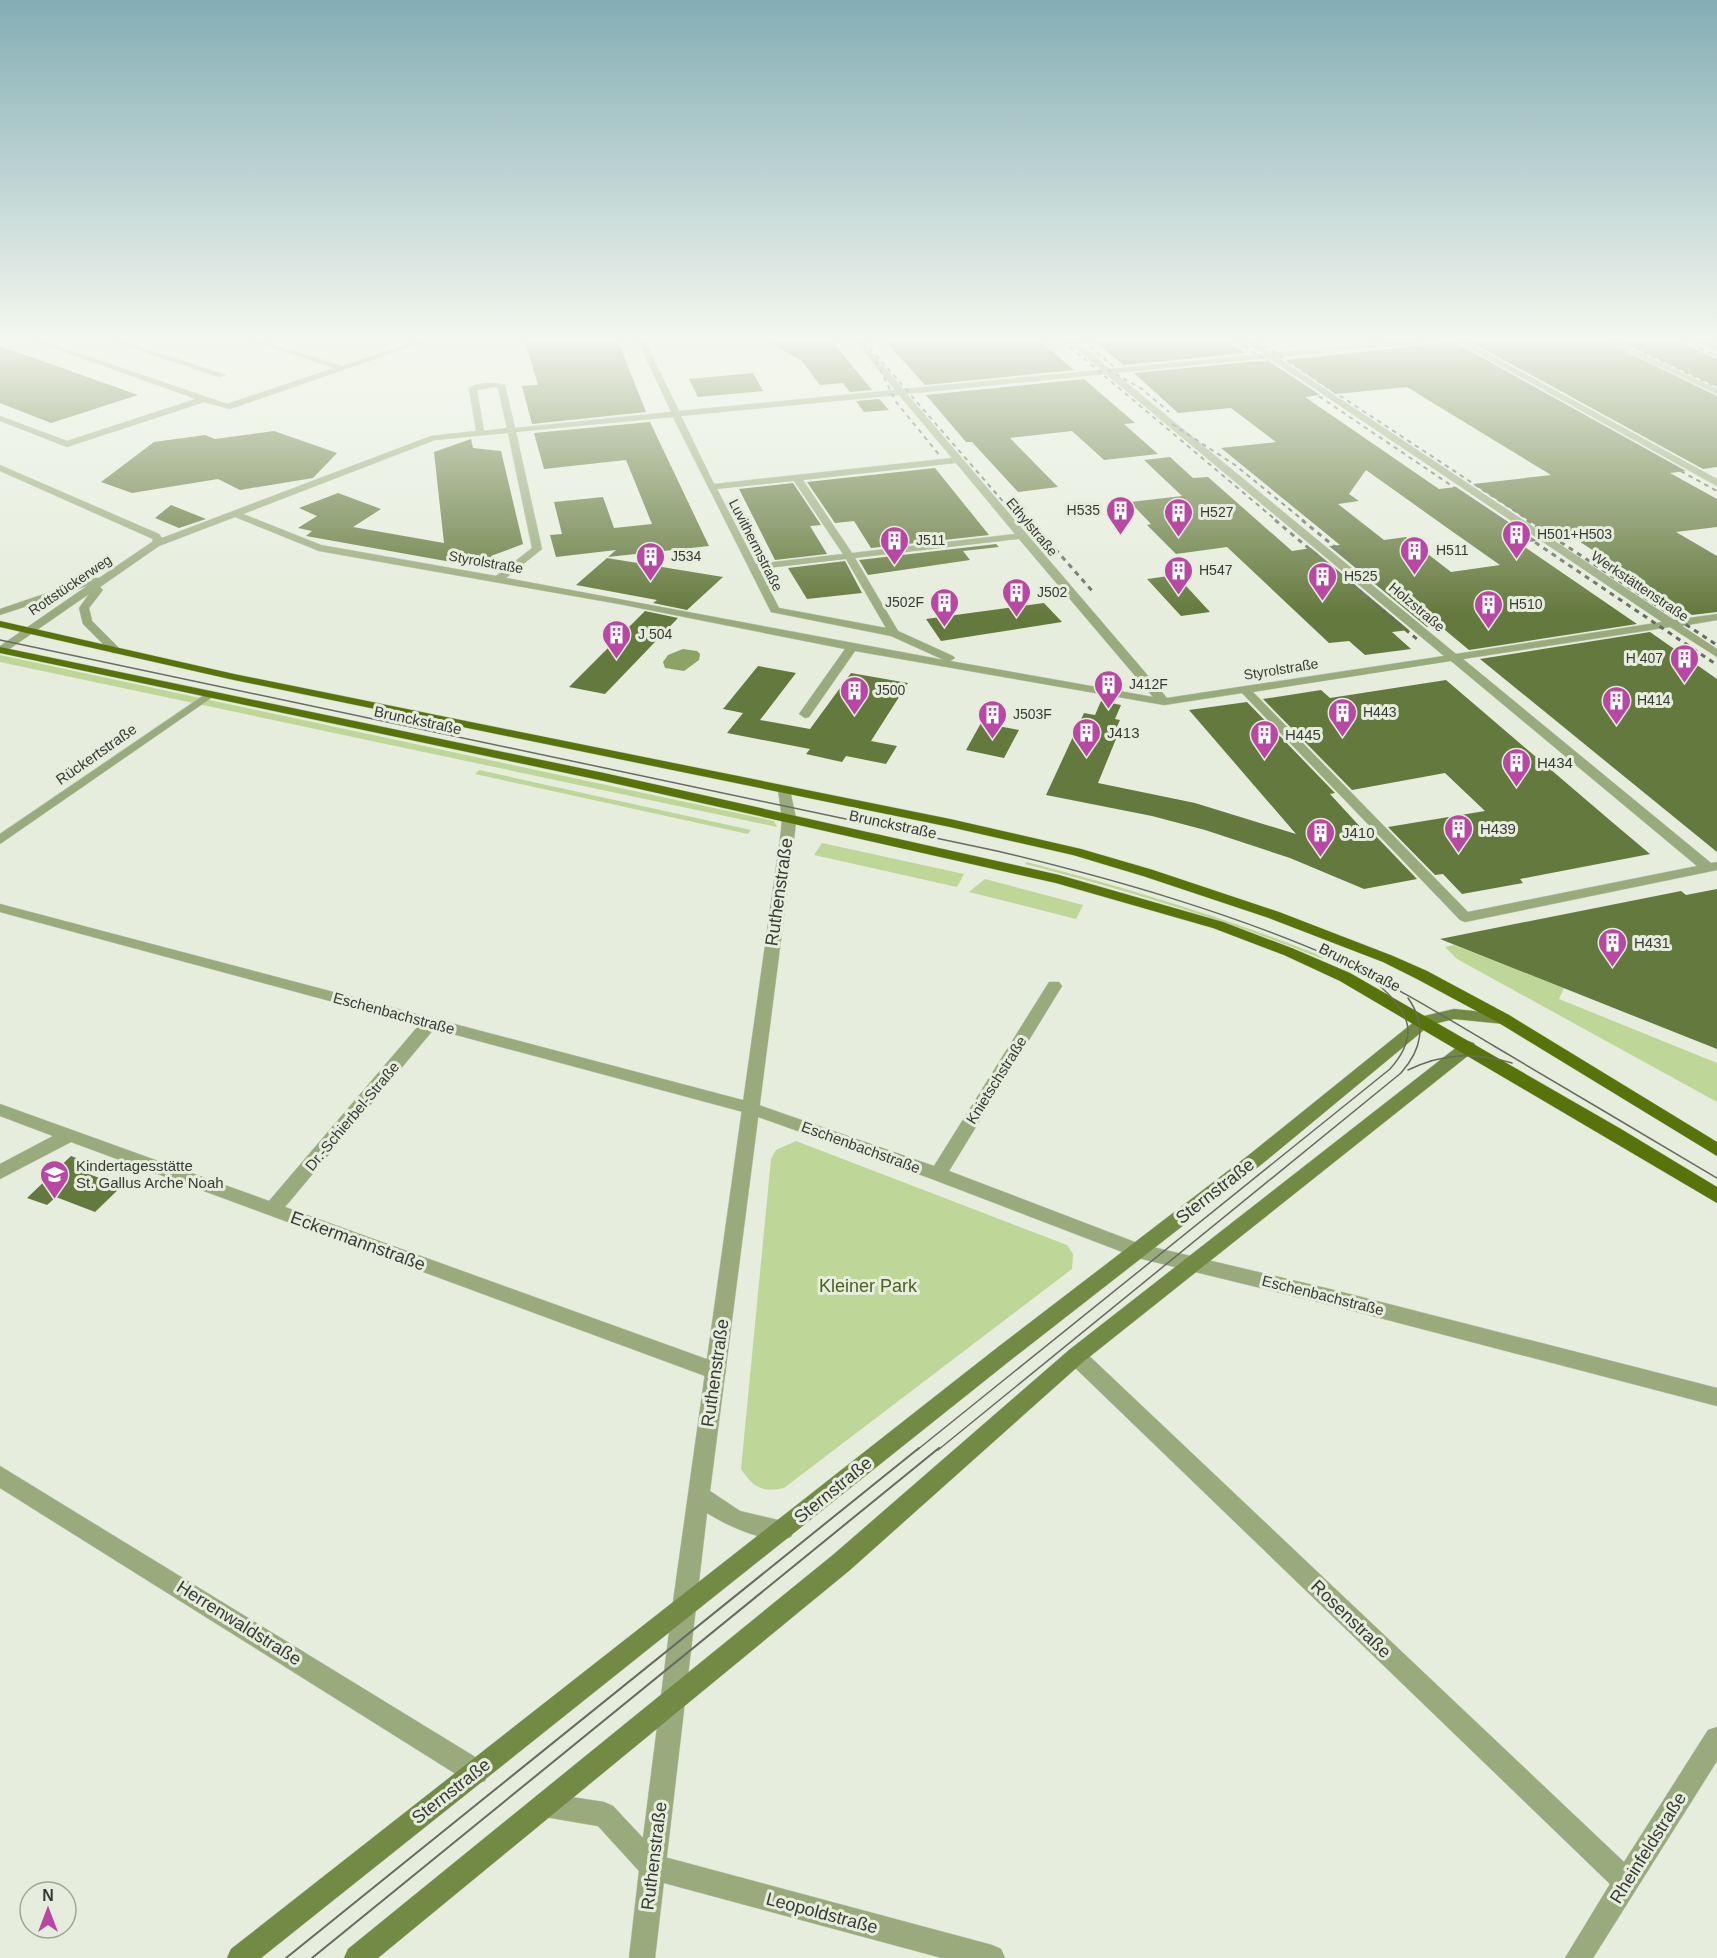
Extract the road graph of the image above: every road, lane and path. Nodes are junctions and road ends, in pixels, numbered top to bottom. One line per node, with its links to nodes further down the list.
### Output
1 (37, 432): 2 (street)
2 (102, 432)
3 (486, 432): 10 (street, Rottstückerweg)
4 (511, 432): 22 (street)
5 (684, 432): 15 (street, Luvithermstraße)
6 (935, 432): 11 (street, Ethylstraße)
7 (1181, 432): 33 (street, Holzstraße)
8 (1386, 432): 26 (street, Werkstättenstraße)
9 (1625, 432): 14 (street)
10 (480, 433): 16 (street, Rottstückerweg)
11 (958, 460): 13 (street); 17 (street, Ethylstraße)
12 (0, 468): 18 (street)
13 (797, 478): 15 (street); 19 (street)
14 (1717, 483)
15 (711, 487): 20 (street, Luvithermstraße)
16 (240, 516): 18 (street, Rottstückerweg); 22 (street, Styrolstraße)
17 (1023, 536): 19 (street); 37 (street, Ethylstraße)
18 (156, 544): 21 (street, Rottstückerweg)
19 (849, 556): 20 (street); 28 (street)
20 (753, 567): 28 (street, Luvithermstraße)
21 (110, 576): 23 (street); 27 (street, Rottstückerweg); 31 (street)
22 (499, 579): 29 (street, Styrolstraße)
23 (0, 612)
24 (1717, 617): 26 (street, Styrolstraße)
25 (0, 624): 27 (main road, Brunckstraße)
26 (1672, 624): 32 (street, Werkstättenstraße); 33 (street, Styrolstraße)
27 (29, 631): 30 (street, Rottstückerweg); 31 (main road, Brunckstraße)
28 (894, 633): 34 (street, Luvithermstraße)
29 (852, 647): 34 (street, Styrolstraße); 38 (street)
30 (1, 650): 36 (main road, Brunckstraße)
31 (116, 651): 39 (main road, Brunckstraße)
32 (1717, 654)
33 (1455, 658): 35 (street, Styrolstraße); 42 (street, Holzstraße)
34 (969, 667): 37 (street, Styrolstraße)
35 (1245, 690): 37 (street, Styrolstraße); 42 (street)
36 (210, 694): 40 (main road, Brunckstraße); 41 (street, Rückertstraße)
37 (1164, 702)
38 (805, 714)
39 (784, 790): 40 (street, Ruthenstraße); 45 (main road, Brunckstraße)
40 (789, 818): 46 (main road, Brunckstraße); 49 (street, Ruthenstraße)
41 (0, 840)
42 (1713, 867)
43 (0, 908): 47 (street, Eschenbachstraße)
44 (1054, 986): 54 (street, Knietschstraße)
45 (1504, 1019): 46 (main road); 52 (main road, Brunckstraße)
46 (1425, 1021): 48 (main road, Brunckstraße); 57 (main road, Sternstraße)
47 (431, 1022): 49 (street, Eschenbachstraße); 56 (street, Dr.-Schierbel-Straße)
48 (1468, 1047): 55 (main road, Brunckstraße); 58 (main road)
49 (750, 1108): 54 (street, Eschenbachstraße); 60 (street, Ruthenstraße)
50 (0, 1110): 51 (street, Eckermannstraße)
51 (70, 1136): 53 (street); 56 (street, Eckermannstraße)
52 (1717, 1150)
53 (0, 1172)
54 (938, 1174): 57 (street, Eschenbachstraße)
55 (1717, 1196)
56 (273, 1209): 60 (street, Eckermannstraße)
57 (1138, 1251): 58 (street, Eschenbachstraße); 64 (main road, Sternstraße)
58 (1195, 1264): 59 (main road); 61 (street, Eschenbachstraße)
59 (1076, 1356): 66 (main road); 71 (street, Rosenstraße)
60 (716, 1371): 63 (street, Ruthenstraße)
61 (1717, 1397)
62 (0, 1476): 68 (street, Herrenwaldstraße)
63 (699, 1496): 64 (street); 65 (street, Ruthenstraße)
64 (783, 1530): 65 (main road, Sternstraße)
65 (683, 1610): 66 (street, Ruthenstraße); 68 (main road, Sternstraße)
66 (672, 1702): 69 (main road); 70 (street, Ruthenstraße)
67 (1717, 1739): 71 (street, Rheinfeldstraße)
68 (476, 1772): 72 (main road, Sternstraße)
69 (545, 1805): 70 (street); 73 (main road)
70 (653, 1867): 74 (street, Ruthenstraße); 75 (street, Leopoldstraße)
71 (1627, 1882): 76 (street, Rheinfeldstraße)
72 (240, 1958)
73 (357, 1958)
74 (642, 1958)
75 (992, 1958)
76 (1578, 1958)

